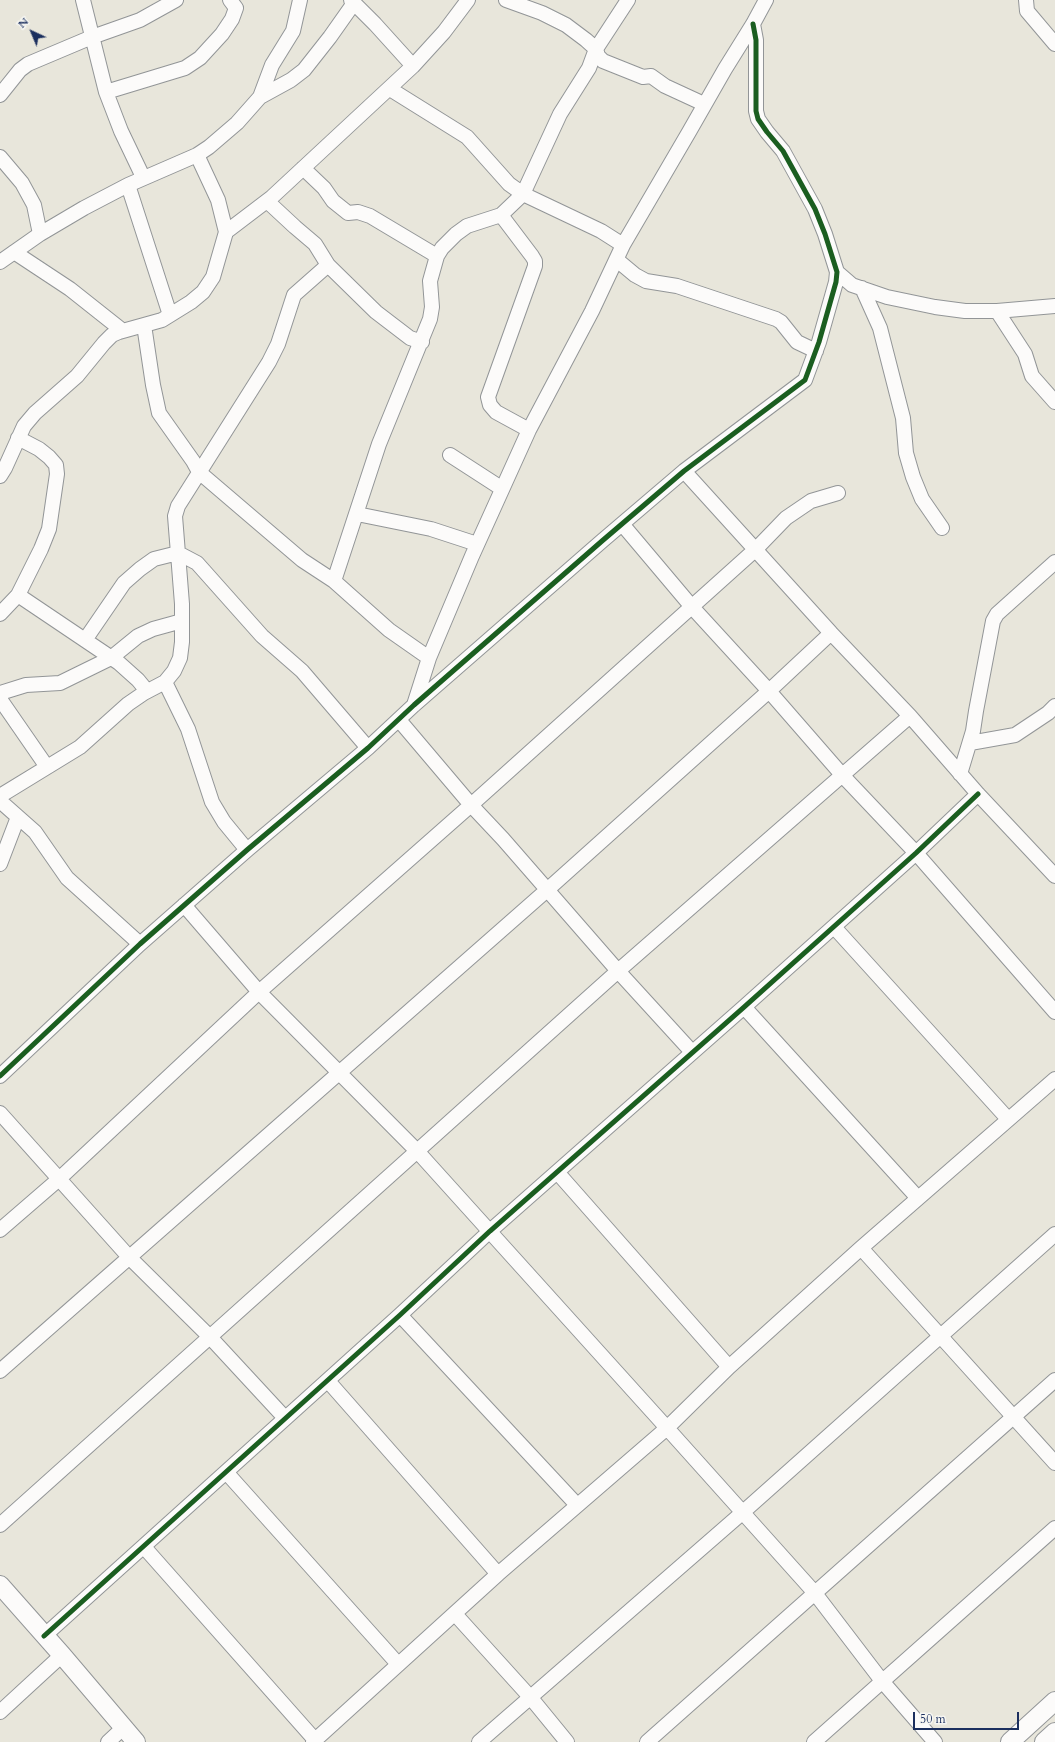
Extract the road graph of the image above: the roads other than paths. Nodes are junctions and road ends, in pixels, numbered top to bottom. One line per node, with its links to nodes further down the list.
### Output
1 (83, 0): 12 (street)
2 (176, 0): 12 (street)
3 (230, 0): 17 (street)
4 (300, 0): 19 (street)
5 (468, 0): 15 (street)
6 (506, 0): 14 (street)
7 (628, 0): 14 (street)
8 (766, 0): 11 (street)
9 (1026, 0): 13 (street)
10 (352, 2): 15 (street); 19 (street)
11 (753, 24): 20 (street); 37 (street)
12 (92, 37): 17 (street); 18 (street)
13 (1055, 44)
14 (596, 49): 20 (street); 26 (street)
15 (413, 66): 16 (street)
16 (390, 89): 23 (street); 26 (street)
17 (106, 92): 24 (street)
18 (0, 95)
19 (260, 97): 21 (street)
20 (704, 104): 31 (street)
21 (197, 155): 24 (street); 29 (street)
22 (0, 157): 30 (street)
23 (303, 168): 27 (street); 33 (street)
24 (143, 177): 25 (street)
25 (128, 185): 30 (street); 41 (street)
26 (523, 194): 28 (street); 31 (street)
27 (267, 201): 29 (street); 36 (street)
28 (500, 215): 33 (street); 47 (street)
29 (226, 232): 41 (street)
30 (40, 234): 32 (street)
31 (623, 245): 34 (street)
32 (14, 252): 35 (street); 43 (street)
33 (437, 256): 44 (street)
34 (617, 260): 45 (street); 47 (street)
35 (0, 262)
36 (328, 265): 44 (street); 51 (street)
37 (837, 272): 38 (street); 45 (street)
38 (862, 288): 40 (street); 57 (street)
39 (1055, 306): 40 (street)
40 (997, 311): 46 (street)
41 (170, 315): 42 (street)
42 (144, 325): 43 (street); 51 (street)
43 (123, 331): 48 (street)
44 (422, 342): 55 (street)
45 (816, 351): 50 (street)
46 (1055, 402)
47 (529, 430): 53 (street)
48 (18, 438): 52 (street); 63 (street)
49 (450, 454): 53 (street)
50 (684, 471): 56 (street); 59 (street)
51 (199, 472): 60 (street); 62 (street)
52 (0, 476)
53 (501, 488): 58 (street)
54 (838, 493): 59 (street)
55 (357, 514): 58 (street); 62 (street)
56 (622, 524): 64 (street); 76 (street)
57 (942, 528)
58 (477, 544): 70 (street)
59 (756, 549): 64 (street); 67 (street)
60 (178, 553): 66 (street); 68 (street); 81 (street)
61 (1055, 562): 80 (street)
62 (334, 581): 70 (street)
63 (18, 594): 65 (street); 68 (street)
64 (692, 607): 73 (street); 88 (street)
65 (0, 614)
66 (182, 621): 69 (street); 71 (street)
67 (831, 633): 73 (street); 78 (street)
68 (85, 640): 69 (street)
69 (111, 658): 72 (street); 74 (street)
70 (429, 658): 76 (street)
71 (165, 682): 72 (street); 90 (street)
72 (147, 691): 82 (street)
73 (769, 691): 84 (street); 94 (street)
74 (0, 693)
75 (0, 699): 82 (street)
76 (414, 704): 79 (street)
77 (1055, 706): 80 (street)
78 (910, 716): 83 (street); 84 (street)
79 (399, 720): 81 (street); 88 (street)
80 (970, 743): 83 (street)
81 (368, 748): 90 (street)
82 (47, 767): 86 (street)
83 (960, 774): 85 (street)
84 (843, 776): 91 (street); 98 (street)
85 (978, 794): 91 (street); 93 (street)
86 (0, 796)
87 (0, 802): 89 (street)
88 (471, 805): 94 (street); 99 (street)
89 (18, 817): 92 (street); 97 (street)
90 (247, 850): 95 (street)
91 (916, 853): 96 (street); 101 (street)
92 (0, 864)
93 (1055, 876)
94 (547, 890): 98 (street); 103 (street)
95 (184, 905): 97 (street); 99 (street)
96 (834, 926): 100 (street); 107 (street)
97 (140, 944): 104 (street)
98 (618, 971): 102 (street); 108 (street)
99 (259, 992): 103 (street); 110 (street)
100 (744, 1007): 102 (street); 111 (street)
101 (1055, 1012)
102 (692, 1052): 109 (street)
103 (339, 1073): 108 (street); 116 (street)
104 (0, 1076)
105 (1055, 1079): 107 (street)
106 (0, 1113): 110 (street)
107 (1008, 1119): 111 (street)
108 (418, 1152): 113 (street); 119 (street)
109 (557, 1172): 113 (street); 120 (street)
110 (59, 1179): 112 (street); 116 (street)
111 (918, 1197): 115 (street)
112 (0, 1230)
113 (490, 1231): 117 (street); 126 (street)
114 (1055, 1234): 118 (street)
115 (860, 1248): 118 (street); 120 (street)
116 (129, 1257): 119 (street); 121 (street)
117 (400, 1315): 123 (street); 129 (street)
118 (940, 1336): 124 (street); 130 (street)
119 (210, 1337): 125 (street); 131 (street)
120 (729, 1367): 126 (street)
121 (0, 1371)
122 (1055, 1380): 124 (street)
123 (328, 1381): 125 (street); 134 (street)
124 (1014, 1417): 127 (street); 136 (street)
125 (285, 1418): 128 (street)
126 (667, 1428): 129 (street); 130 (street)
127 (1055, 1463)
128 (226, 1472): 133 (street); 140 (street)
129 (577, 1505): 134 (street)
130 (742, 1513): 136 (street); 142 (street)
131 (0, 1525)
132 (1055, 1528): 141 (street)
133 (144, 1547): 138 (street); 147 (street)
134 (498, 1574): 137 (street)
135 (2, 1592): 138 (main road)
136 (814, 1592): 141 (street); 152 (street)
137 (455, 1614): 140 (street); 142 (street)
138 (44, 1636): 139 (main road)
139 (62, 1655): 144 (street); 145 (main road)
140 (398, 1664): 147 (street)
141 (882, 1681): 153 (street); 154 (street)
142 (531, 1698): 150 (street); 151 (street)
143 (1055, 1701): 155 (main road)
144 (0, 1712)
145 (124, 1728): 148 (street); 149 (main road)
146 (1055, 1732): 156 (main road)
147 (314, 1741)
148 (108, 1742)
149 (136, 1742)
150 (479, 1742)
151 (568, 1742)
152 (647, 1742)
153 (814, 1742)
154 (935, 1742)
155 (1010, 1742)
156 (1044, 1742)

